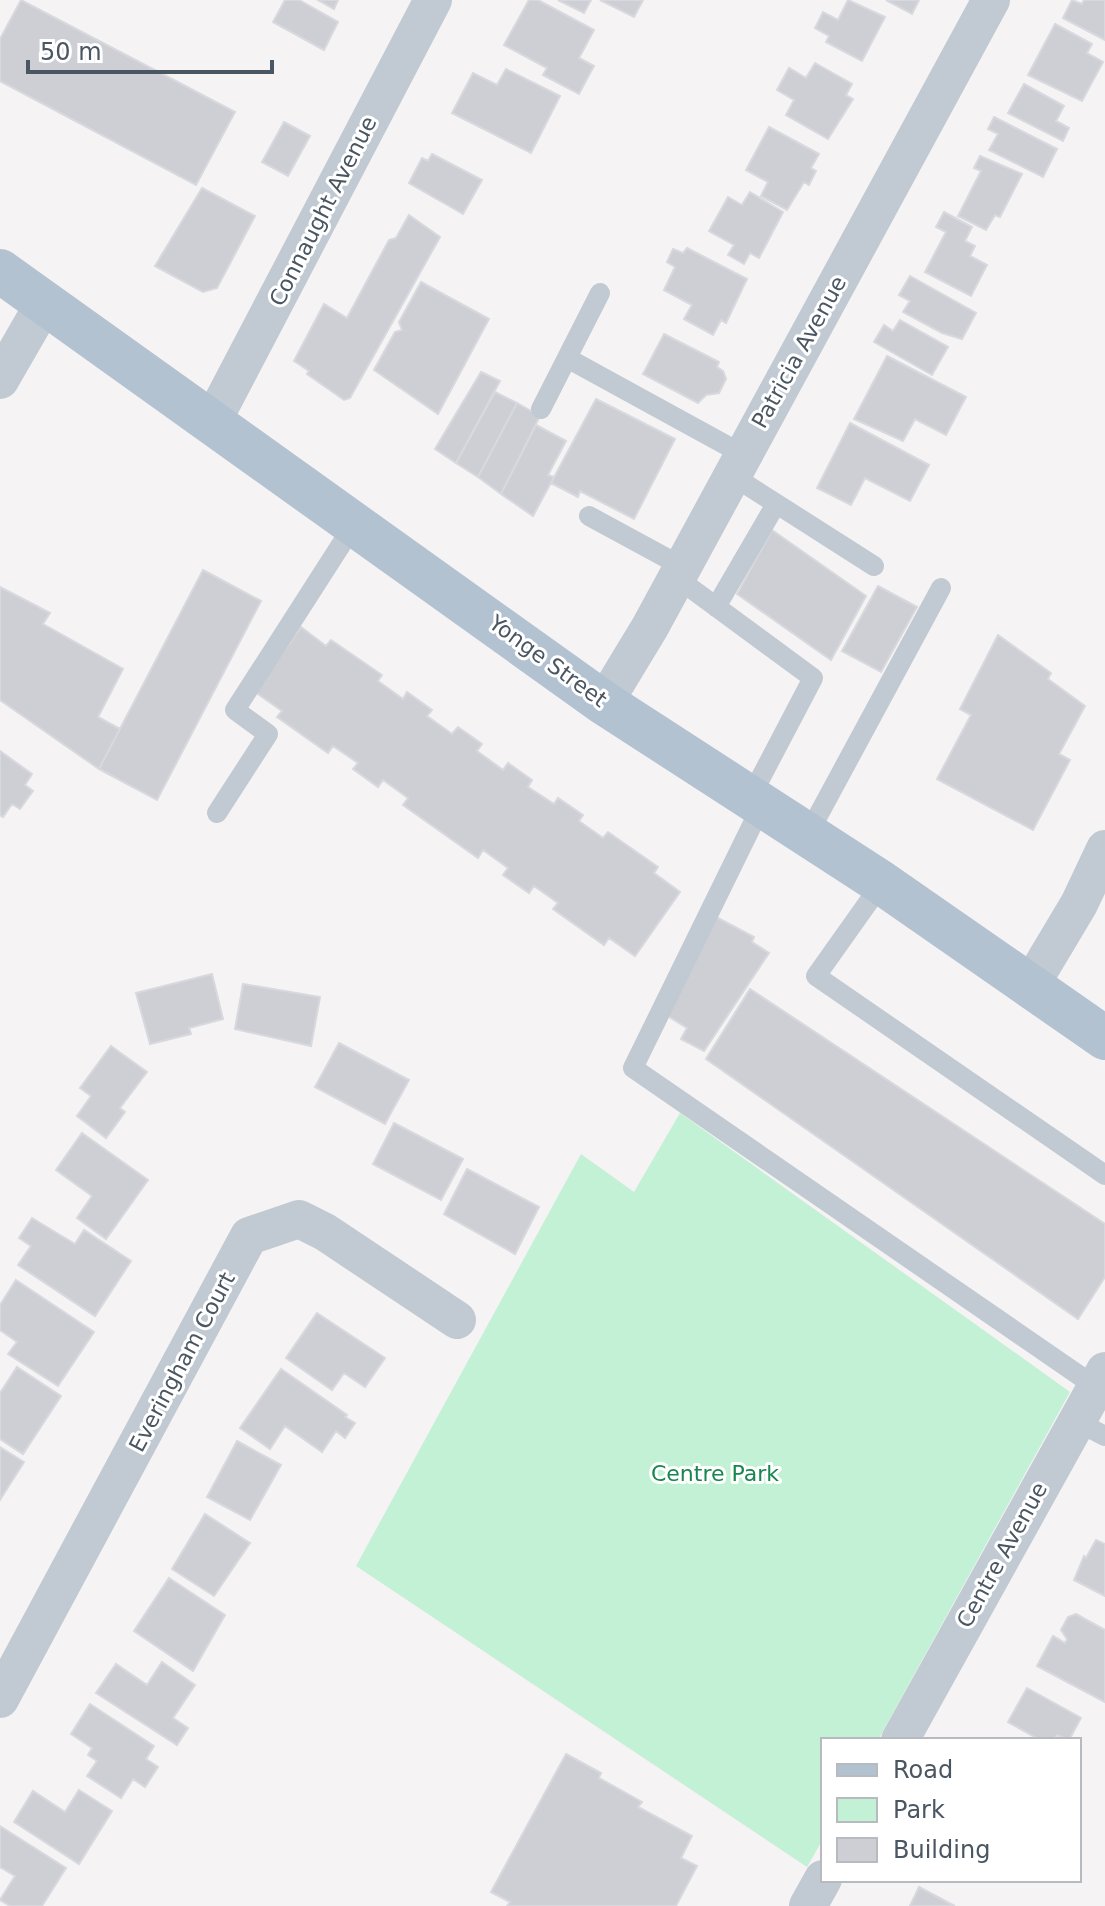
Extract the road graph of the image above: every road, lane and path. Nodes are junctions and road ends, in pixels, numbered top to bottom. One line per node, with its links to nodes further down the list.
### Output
1 (433, 0): 9 (street, Connaught Avenue)
2 (991, 0): 10 (street, Patricia Avenue)
3 (0, 271): 5 (main road, Yonge Street)
4 (600, 293): 6 (lane)
5 (45, 302): 7 (street); 9 (main road, Yonge Street)
6 (567, 358): 8 (lane); 10 (lane)
7 (0, 380)
8 (541, 409)
9 (212, 422): 13 (main road, Yonge Street)
10 (738, 465): 11 (lane); 15 (street, Patricia Avenue)
11 (776, 504): 14 (lane); 17 (lane)
12 (589, 516): 15 (lane)
13 (355, 523): 18 (main road, Yonge Street); 20 (lane)
14 (874, 566)
15 (680, 572): 17 (lane); 18 (street, Patricia Avenue)
16 (941, 588): 21 (lane)
17 (716, 607): 19 (lane)
18 (604, 703): 19 (main road, Yonge Street)
19 (755, 804): 21 (main road, Yonge Street); 28 (lane)
20 (217, 813)
21 (807, 836): 23 (main road, Yonge Street)
22 (1105, 849): 24 (street)
23 (882, 883): 24 (main road, Yonge Street); 26 (lane)
24 (1030, 986): 25 (main road, Yonge Street)
25 (1105, 1038)
26 (1105, 1175)
27 (457, 1320): 30 (street, Everingham Court)
28 (1100, 1379): 29 (street, Centre Avenue)
29 (1090, 1428): 31 (street, Centre Avenue)
30 (0, 1699)
31 (901, 1738)
32 (821, 1882): 33 (street)
33 (808, 1906)

